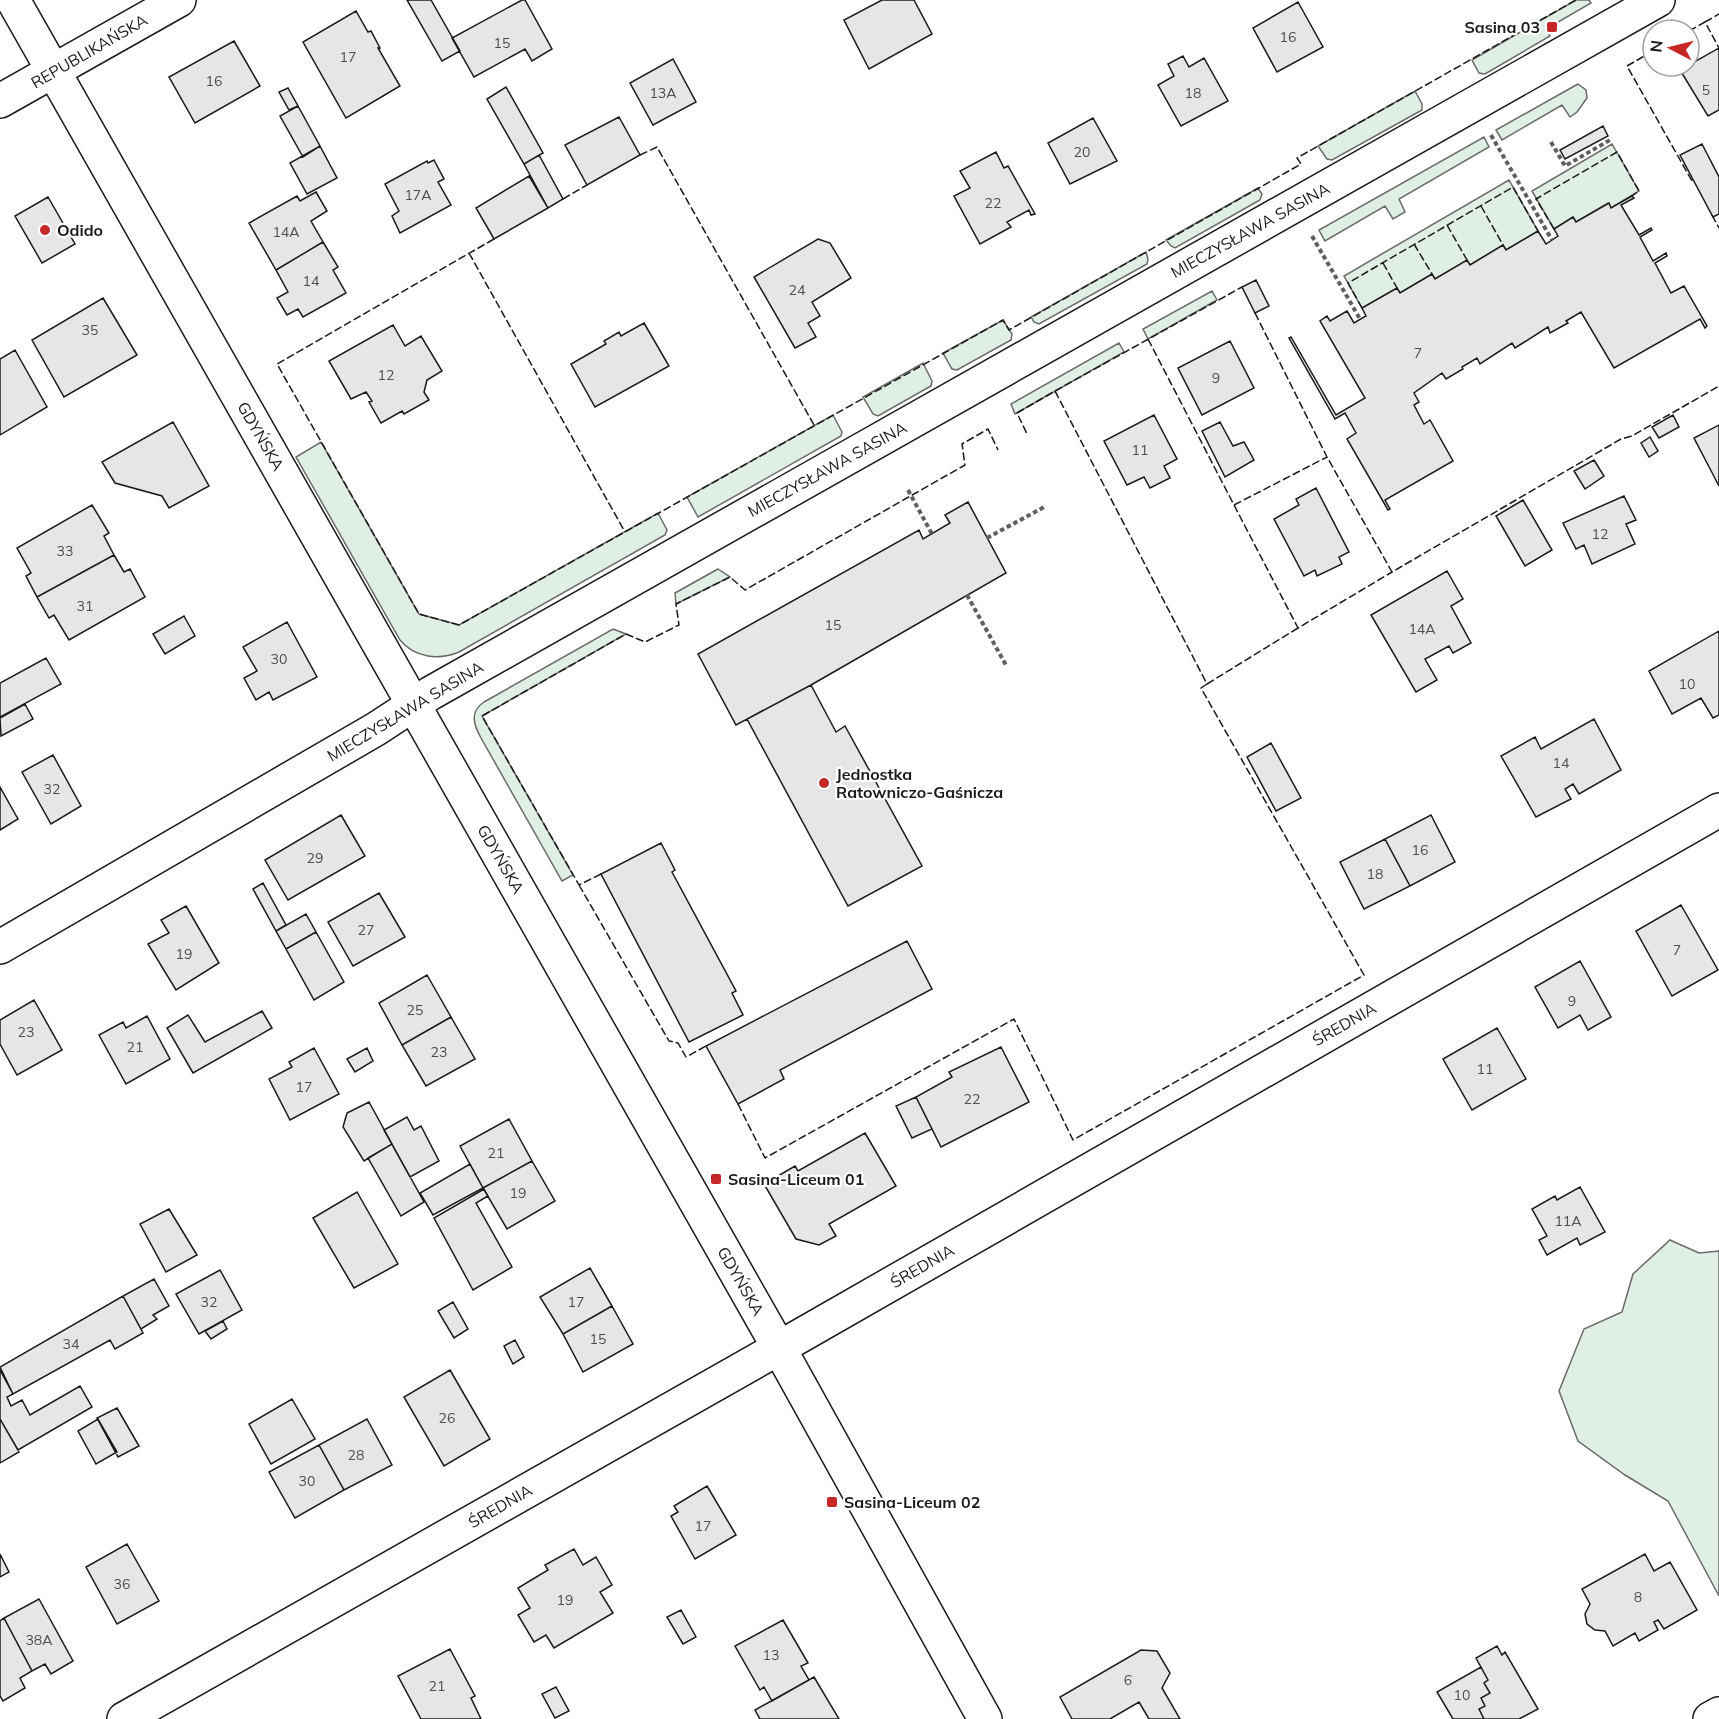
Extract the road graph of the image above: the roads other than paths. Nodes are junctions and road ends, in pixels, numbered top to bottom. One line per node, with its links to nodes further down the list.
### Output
1 (14, 0): 4 (street, GDYŃSKA)
2 (178, 0): 4 (street, REPUBLIKAŃSKA)
3 (1658, 0): 6 (street, MIECZYSŁAWA SASINA)
4 (54, 72): 5 (street, REPUBLIKAŃSKA); 6 (street, GDYŃSKA)
5 (0, 101)
6 (413, 703): 8 (street, MIECZYSŁAWA SASINA); 9 (street, GDYŃSKA)
7 (1719, 810): 9 (street, ŚREDNIA)
8 (0, 947)
9 (779, 1348): 11 (street, ŚREDNIA); 12 (street, GDYŃSKA)
10 (1719, 1714): 13 (street)
11 (124, 1719)
12 (985, 1719)
13 (1710, 1719)

